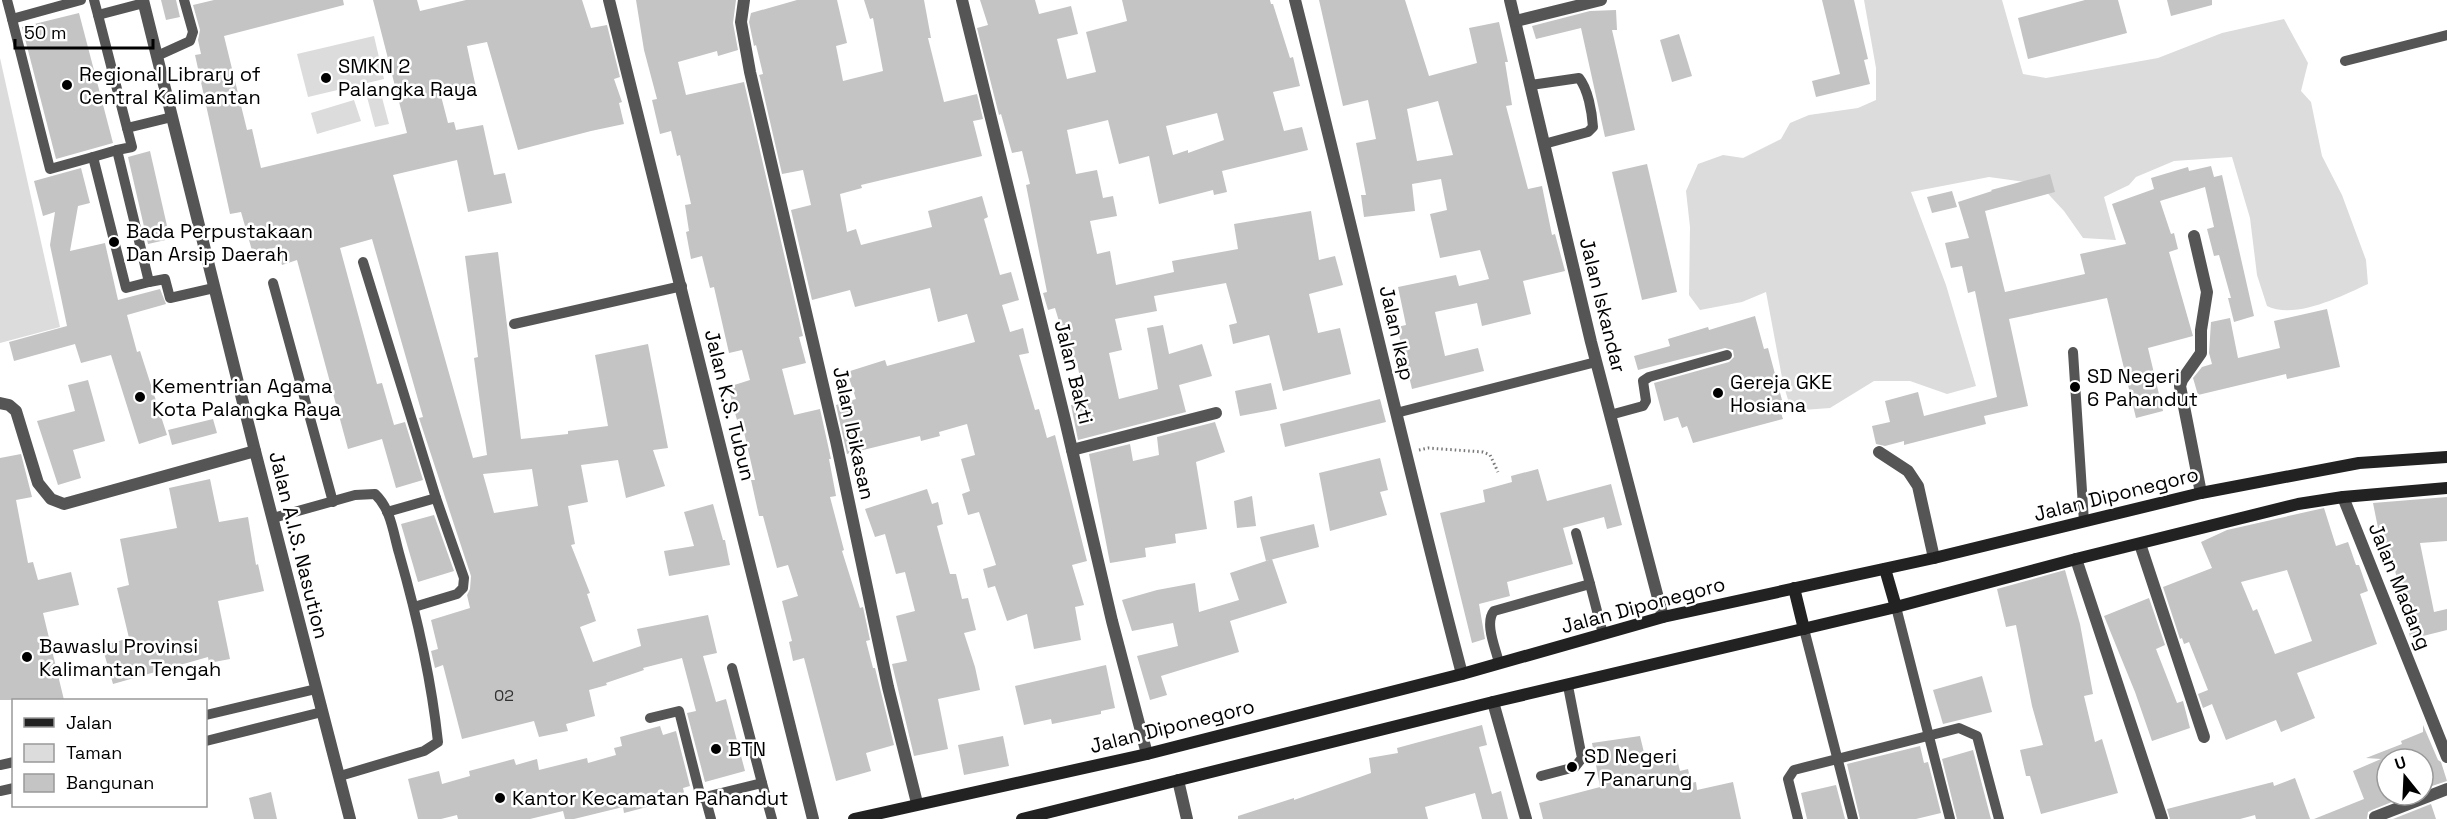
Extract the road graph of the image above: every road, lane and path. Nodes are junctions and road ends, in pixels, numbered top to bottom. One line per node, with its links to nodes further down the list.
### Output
1 (7, 0): 13 (lane)
2 (81, 0): 13 (lane)
3 (94, 0): 12 (lane)
4 (184, 0): 16 (lane)
5 (609, 0): 28 (street, Jalan K.S. Tubun)
6 (744, 0): 85 (street, Jalan Ibikasan)
7 (962, 0): 38 (street, Jalan Bakti)
8 (1295, 0): 36 (street, Jalan Ikap)
9 (1510, 0): 14 (street, Jalan Iskandar)
10 (1601, 0): 14 (street)
11 (143, 2): 12 (lane); 16 (street, Jalan A.I.S. Nasution)
12 (98, 15): 20 (lane)
13 (12, 19): 23 (lane)
14 (1516, 21): 18 (street, Jalan Iskandar)
15 (2447, 35): 17 (lane)
16 (157, 56): 19 (street, Jalan A.I.S. Nasution)
17 (2345, 61)
18 (1531, 85): 21 (street, Jalan Iskandar); 21 (lane)
19 (172, 117): 20 (lane); 29 (street, Jalan A.I.S. Nasution)
20 (127, 128): 22 (lane)
21 (1544, 144): 33 (street, Jalan Iskandar)
22 (117, 150): 23 (lane); 26 (lane)
23 (93, 157): 26 (lane)
24 (2194, 236): 45 (street)
25 (363, 261): 47 (lane)
26 (149, 282): 29 (lane)
27 (273, 283): 48 (lane)
28 (682, 286): 30 (lane); 91 (street, Jalan K.S. Tubun)
29 (214, 288): 39 (street, Jalan A.I.S. Nasution)
30 (514, 324)
31 (2073, 352): 51 (lane)
32 (1727, 355): 37 (lane)
33 (1596, 362): 36 (lane); 37 (street, Jalan Iskandar)
34 (0, 403): 39 (street)
35 (1216, 413): 38 (street)
36 (1396, 413): 41 (street, Jalan Ikap)
37 (1610, 416): 61 (street, Jalan Iskandar)
38 (1072, 450): 77 (street, Jalan Bakti)
39 (255, 452): 50 (street, Jalan A.I.S. Nasution)
40 (1879, 452): 54 (street)
41 (1406, 454): 43 (path); 66 (street, Jalan Ikap)
42 (2447, 457): 45 (main road, Jalan Diponegoro)
43 (1498, 472)
44 (2447, 488): 46 (main road)
45 (2201, 493): 51 (main road, Jalan Diponegoro)
46 (2343, 497): 53 (main road); 76 (street, Jalan Madang)
47 (436, 498): 49 (lane); 59 (lane)
48 (333, 502): 49 (lane); 50 (lane)
49 (387, 512): 59 (lane)
50 (273, 518): 68 (street, Jalan A.I.S. Nasution)
51 (2084, 522): 54 (main road, Jalan Diponegoro)
52 (1576, 533): 57 (lane)
53 (2140, 544): 55 (main road); 74 (street)
54 (1934, 558): 56 (main road, Jalan Diponegoro)
55 (2076, 559): 60 (main road); 100 (street)
56 (1885, 569): 58 (main road, Jalan Diponegoro); 60 (main road)
57 (1590, 584): 63 (lane); 64 (lane)
58 (1794, 588): 61 (main road, Jalan Diponegoro); 62 (main road)
59 (414, 607): 79 (lane)
60 (1896, 607): 62 (main road); 73 (lane)
61 (1663, 617): 63 (main road, Jalan Diponegoro)
62 (1804, 629): 67 (main road); 78 (lane)
63 (1603, 634): 64 (main road, Jalan Diponegoro)
64 (1499, 663): 66 (main road, Jalan Diponegoro)
65 (732, 668): 82 (lane)
66 (1462, 674): 77 (main road, Jalan Diponegoro)
67 (1568, 686): 69 (main road); 80 (lane)
68 (316, 689): 70 (street, Jalan A.I.S. Nasution); 71 (lane)
69 (1493, 702): 81 (main road); 95 (street)
70 (322, 712): 75 (lane); 79 (street, Jalan A.I.S. Nasution)
71 (207, 715)
72 (650, 718): 84 (lane)
73 (1928, 734): 78 (lane); 98 (lane); 99 (lane)
74 (2204, 737)
75 (207, 741)
76 (2446, 752)
77 (1147, 753): 85 (main road, Jalan Diponegoro)
78 (1839, 760): 96 (lane); 97 (lane)
79 (340, 776): 88 (street, Jalan A.I.S. Nasution)
80 (1541, 776)
81 (1178, 780): 86 (main road); 94 (street)
82 (762, 783): 84 (lane); 90 (lane)
83 (2447, 789): 87 (street)
84 (705, 797): 89 (lane)
85 (917, 803): 92 (main road, Jalan Diponegoro)
86 (1052, 816): 93 (main road)
87 (2375, 817)
88 (350, 819)
89 (711, 819)
90 (772, 819)
91 (813, 819)
92 (854, 819)
93 (1022, 819)
94 (1187, 819)
95 (1526, 819)
96 (1798, 819)
97 (1853, 819)
98 (1950, 819)
99 (1999, 819)
100 (2162, 819)

